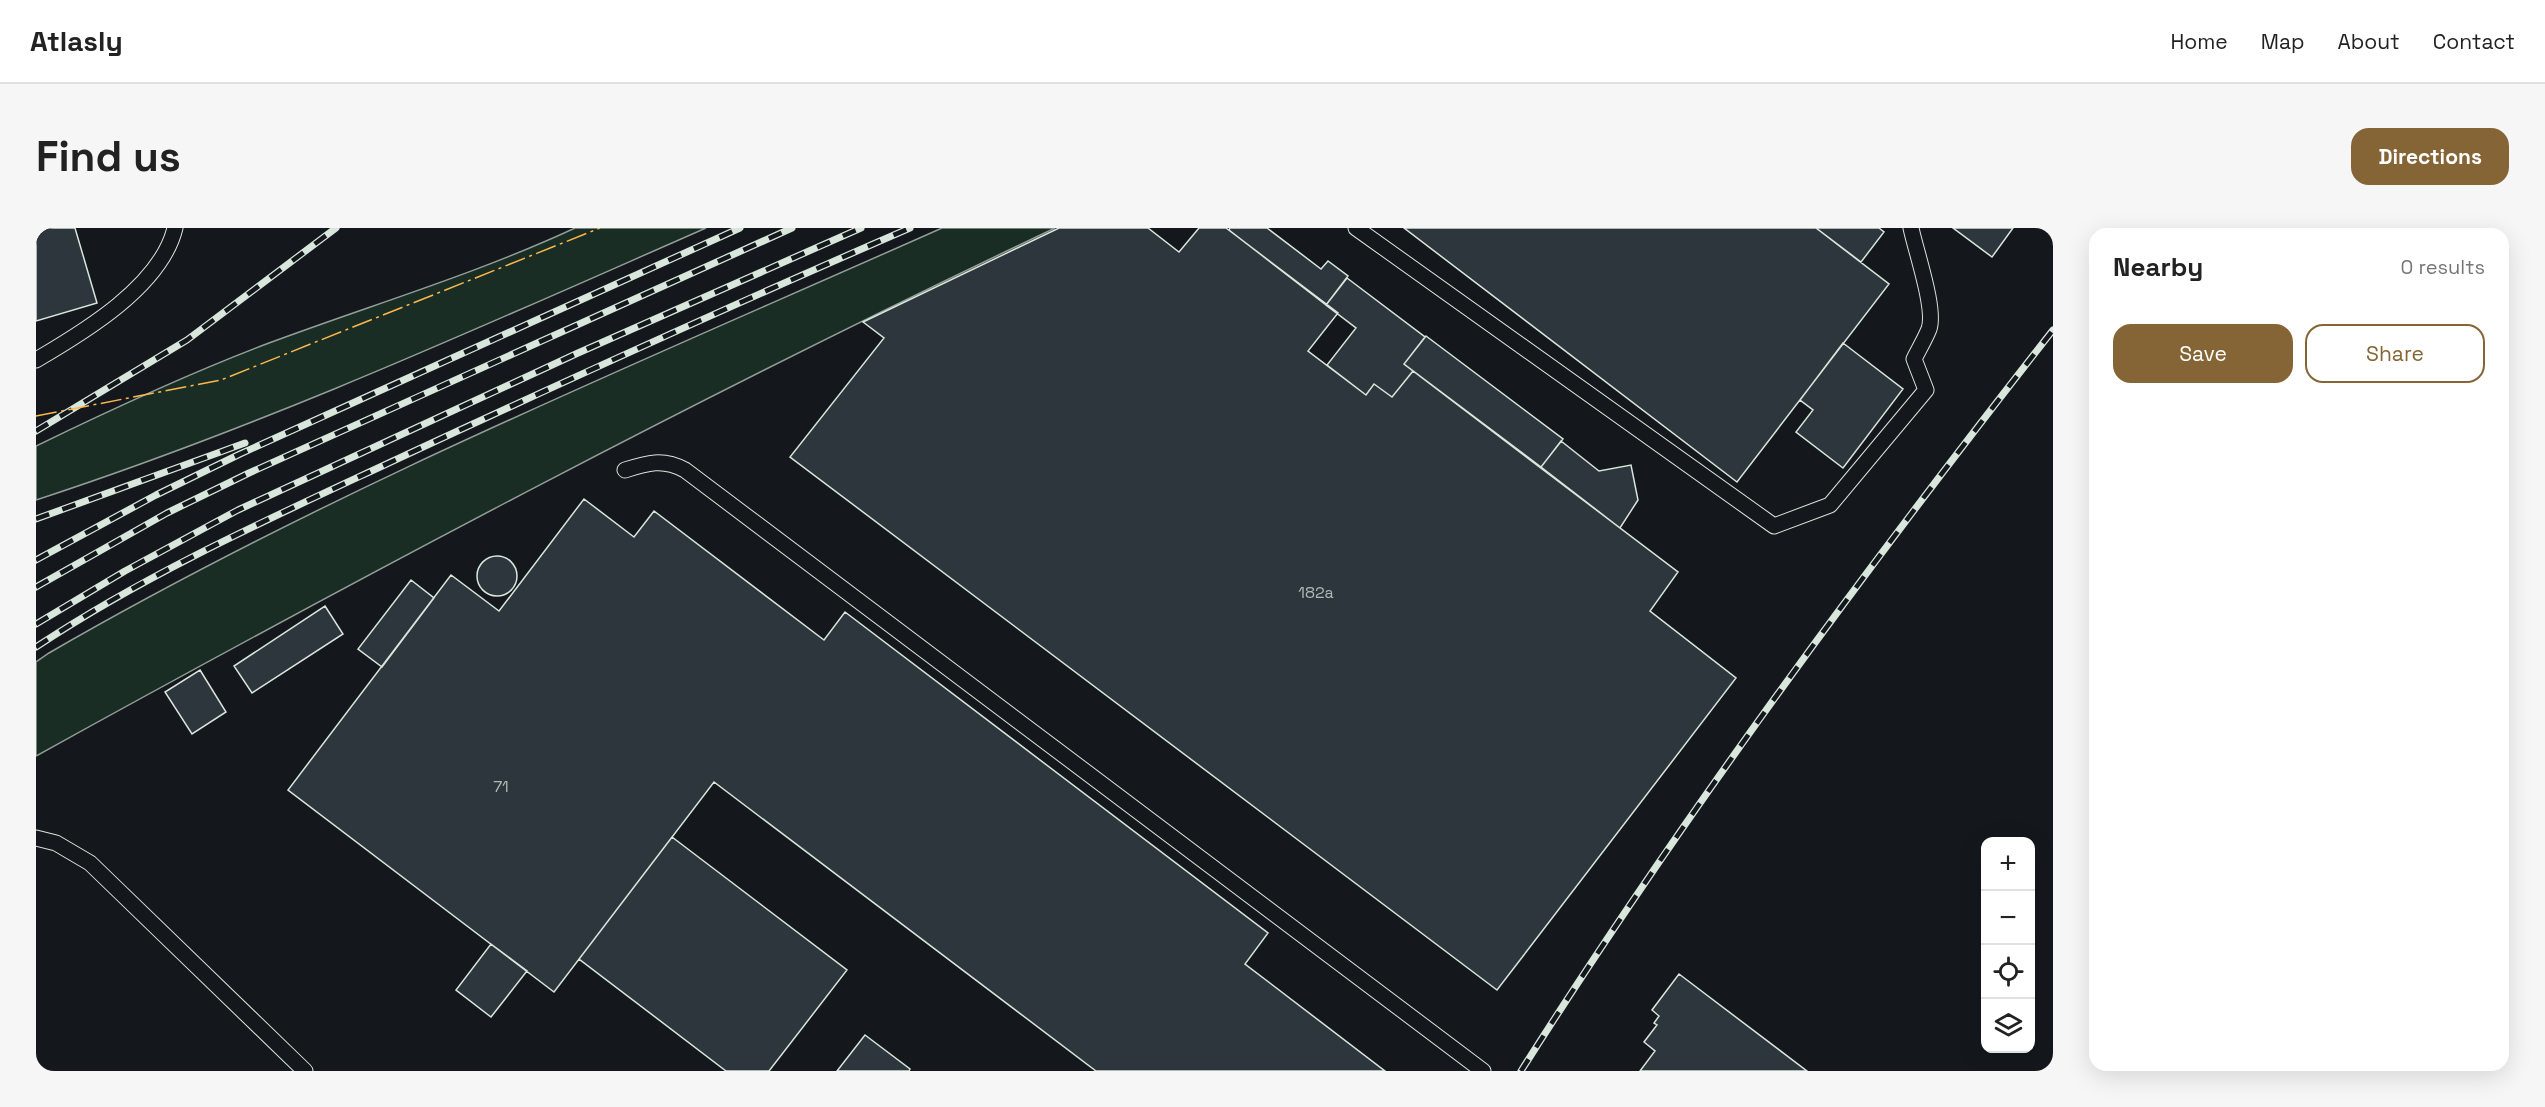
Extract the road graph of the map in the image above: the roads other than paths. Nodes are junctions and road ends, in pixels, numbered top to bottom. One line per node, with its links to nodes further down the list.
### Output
1 (1356, 228): 2 (lane)
2 (1911, 228)
3 (172, 232): 4 (lane)
4 (36, 360)
5 (625, 470): 8 (lane)
6 (36, 838): 7 (lane)
7 (305, 1071)
8 (1483, 1071)

